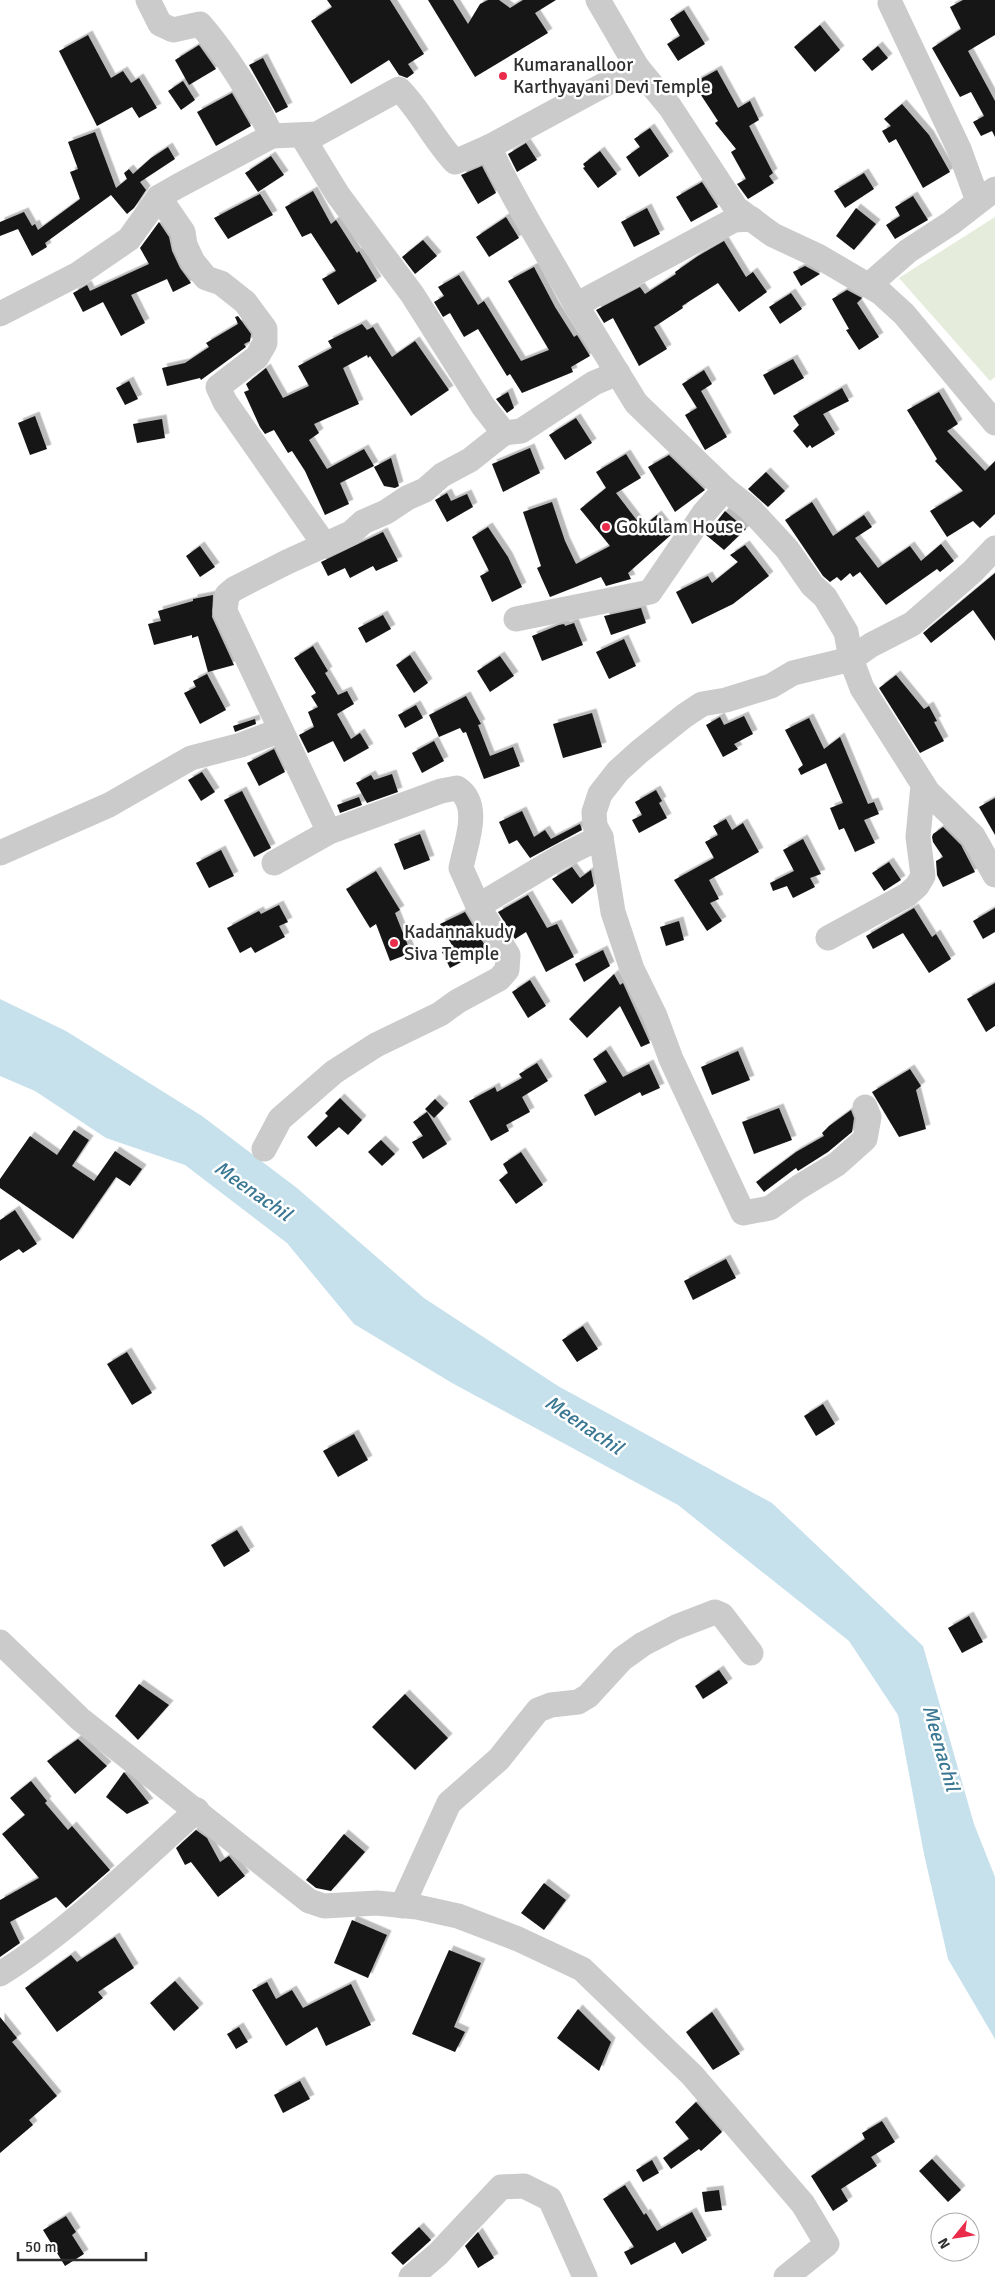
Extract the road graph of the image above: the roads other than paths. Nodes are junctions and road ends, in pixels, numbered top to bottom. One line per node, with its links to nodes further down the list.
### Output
1 (148, 0): 5 (street)
2 (598, 0): 4 (street)
3 (890, 3): 8 (street)
4 (637, 67): 7 (street); 10 (street)
5 (272, 136): 6 (street); 9 (street)
6 (302, 136): 7 (street); 16 (street)
7 (489, 147): 12 (street)
8 (987, 195): 11 (street)
9 (159, 197): 13 (street); 18 (street)
10 (752, 219): 11 (street); 12 (street)
11 (869, 285): 15 (street)
12 (576, 305): 14 (street)
13 (0, 314)
14 (618, 373): 16 (street); 17 (street)
15 (990, 404)
16 (504, 433): 18 (street)
17 (725, 489): 20 (street); 21 (street)
18 (324, 544): 22 (street)
19 (995, 548): 21 (street)
20 (516, 619)
21 (851, 659): 23 (street); 25 (street)
22 (281, 730): 24 (street); 26 (street)
23 (923, 785): 28 (street); 30 (street)
24 (329, 832): 27 (street); 29 (street)
25 (600, 837): 29 (street); 31 (street)
26 (0, 853)
27 (274, 864)
28 (995, 875)
29 (478, 906): 32 (street)
30 (828, 938)
31 (865, 1107)
32 (264, 1149)
33 (0, 1642): 35 (street)
34 (751, 1653): 36 (street)
35 (196, 1810): 36 (street); 37 (street)
36 (402, 1906): 40 (street)
37 (0, 1974)
38 (412, 2277): 39 (street)
39 (585, 2277)
40 (786, 2277)

